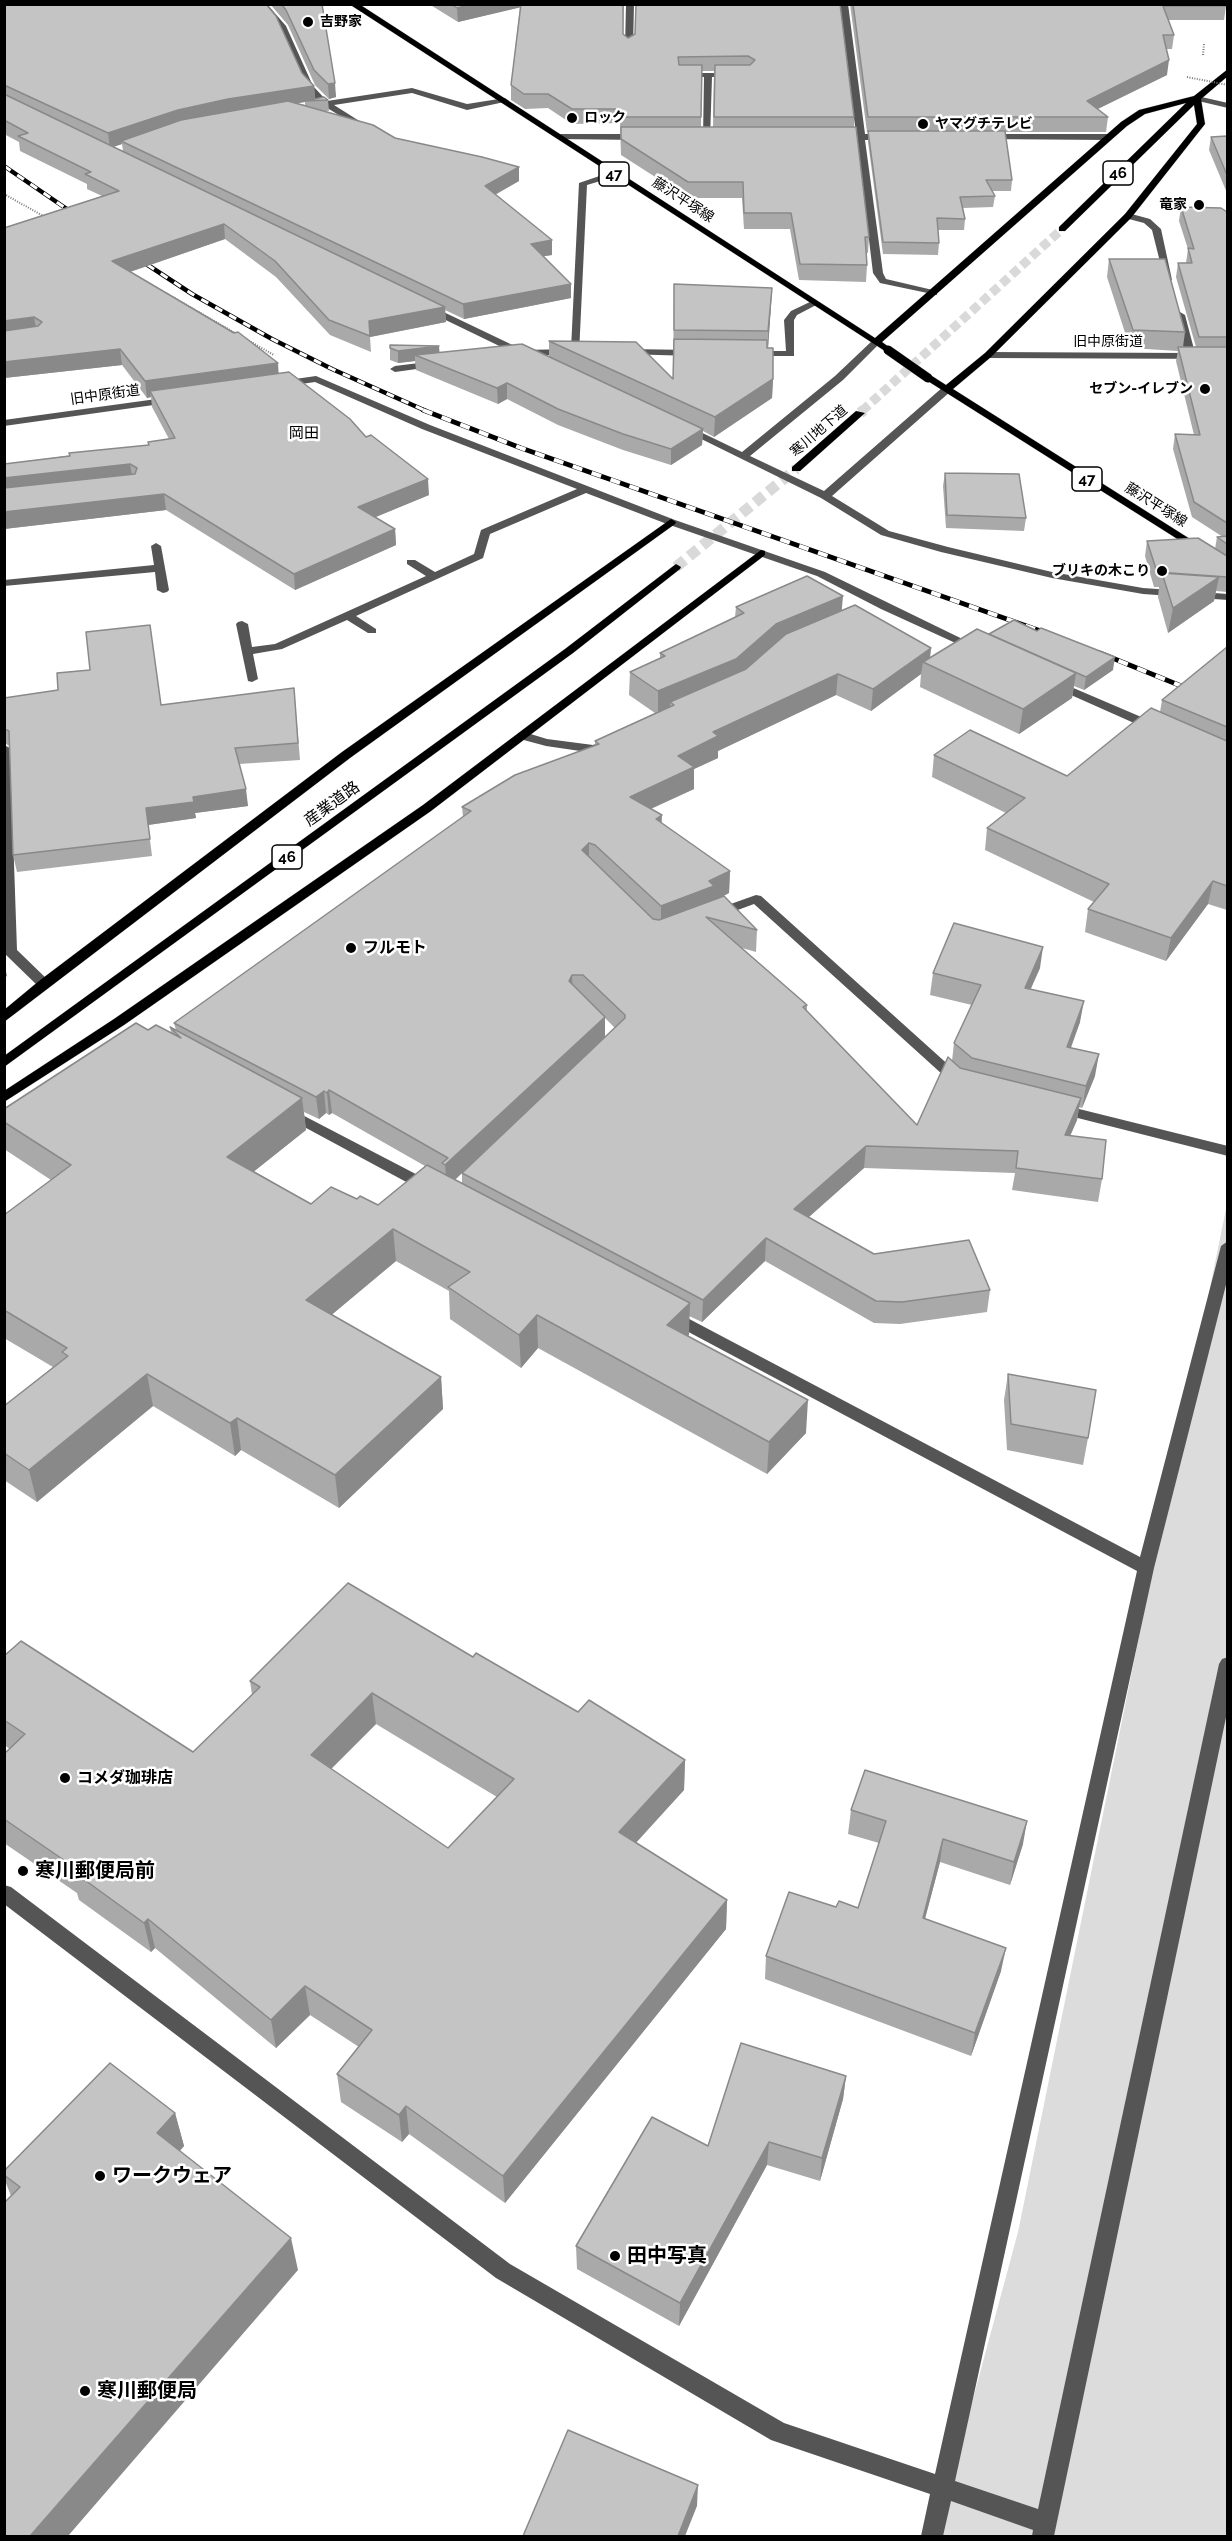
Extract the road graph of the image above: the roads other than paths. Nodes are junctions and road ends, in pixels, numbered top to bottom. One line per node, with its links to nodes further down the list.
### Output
1 (262, 4): 12 (street)
2 (353, 4): 11 (main road, 藤沢平塚線 / 47)
3 (630, 4): 5 (street)
4 (844, 4): 22 (street)
5 (629, 48)
6 (1227, 71): 10 (main road, 46)
7 (682, 75): 8 (street)
8 (708, 75): 9 (street); 19 (street)
9 (748, 75)
10 (1197, 98): 13 (street); 25 (main road); 27 (main road); 28 (main road, 46)
11 (505, 101): 12 (street); 16 (main road, 藤沢平塚線 / 47)
12 (325, 103): 14 (street); 15 (street)
13 (1227, 106)
14 (304, 107)
15 (380, 136)
16 (561, 137): 17 (street); 26 (main road, 藤沢平塚線 / 47)
17 (651, 137)
18 (696, 137): 19 (street)
19 (707, 137): 20 (street)
20 (719, 137)
21 (825, 137): 22 (street)
22 (860, 137): 23 (street); 30 (street)
23 (896, 137)
24 (979, 137): 25 (street)
25 (1109, 137): 30 (main road)
26 (614, 174): 32 (main road, 藤沢平塚線 / 47); 35 (street)
27 (1128, 216): 29 (street); 41 (main road)
28 (1062, 228)
29 (1172, 286)
30 (934, 293): 34 (main road)
31 (416, 303): 38 (street)
32 (815, 303): 34 (main road, 藤沢平塚線 / 47); 40 (street)
33 (1178, 309): 42 (street)
34 (876, 342): 49 (main road, 47, bridge); 54 (street)
35 (576, 352): 36 (street); 38 (street)
36 (588, 352)
37 (612, 352): 39 (street)
38 (521, 353): 44 (street); 45 (street)
39 (707, 353)
40 (743, 354)
41 (988, 355): 42 (street, 旧中原街道); 49 (main road)
42 (1191, 356): 43 (street, 旧中原街道)
43 (1227, 356)
44 (497, 357)
45 (542, 363)
46 (441, 364): 47 (street)
47 (395, 369)
48 (270, 386): 56 (street)
49 (947, 389): 57 (street); 64 (main road, 藤沢平塚線 / 47)
50 (177, 399): 52 (street, 旧中原街道)
51 (860, 413): 55 (main road, 寒川地下道)
52 (4, 423)
53 (680, 426): 54 (street)
54 (743, 456): 57 (street)
55 (796, 469)
56 (586, 489): 58 (street); 65 (street)
57 (825, 496): 68 (street)
58 (671, 522): 60 (street); 82 (main road)
59 (156, 546): 63 (street)
60 (761, 553): 73 (street); 77 (main road)
61 (411, 562): 65 (street)
62 (676, 567): 84 (main road, 産業道路 / 46)
63 (159, 568): 66 (street); 67 (street)
64 (1227, 568)
65 (434, 576): 69 (street)
66 (4, 583)
67 (162, 590)
68 (1227, 597)
69 (348, 616): 71 (street); 72 (street)
70 (243, 624): 72 (street)
71 (372, 631)
72 (247, 651): 74 (street)
73 (989, 655)
74 (252, 679)
75 (1042, 679): 76 (street)
76 (1173, 735)
77 (524, 736): 78 (street); 86 (main road)
78 (615, 740)
79 (4, 747): 80 (street)
80 (7, 883): 82 (street)
81 (702, 919): 85 (street)
82 (44, 984): 83 (main road)
83 (4, 1018)
84 (4, 1064)
85 (974, 1088)
86 (4, 1098)
87 (273, 1105): 90 (street)
88 (1043, 1105): 89 (street)
89 (1227, 1151)
90 (438, 1192)
91 (1227, 1246): 93 (street)
92 (655, 1308): 93 (street)
93 (1146, 1568): 96 (street)
94 (1227, 1664): 97 (street)
95 (4, 1893): 96 (street)
96 (943, 2488): 97 (street); 98 (street)
97 (1045, 2530)
98 (932, 2536)

